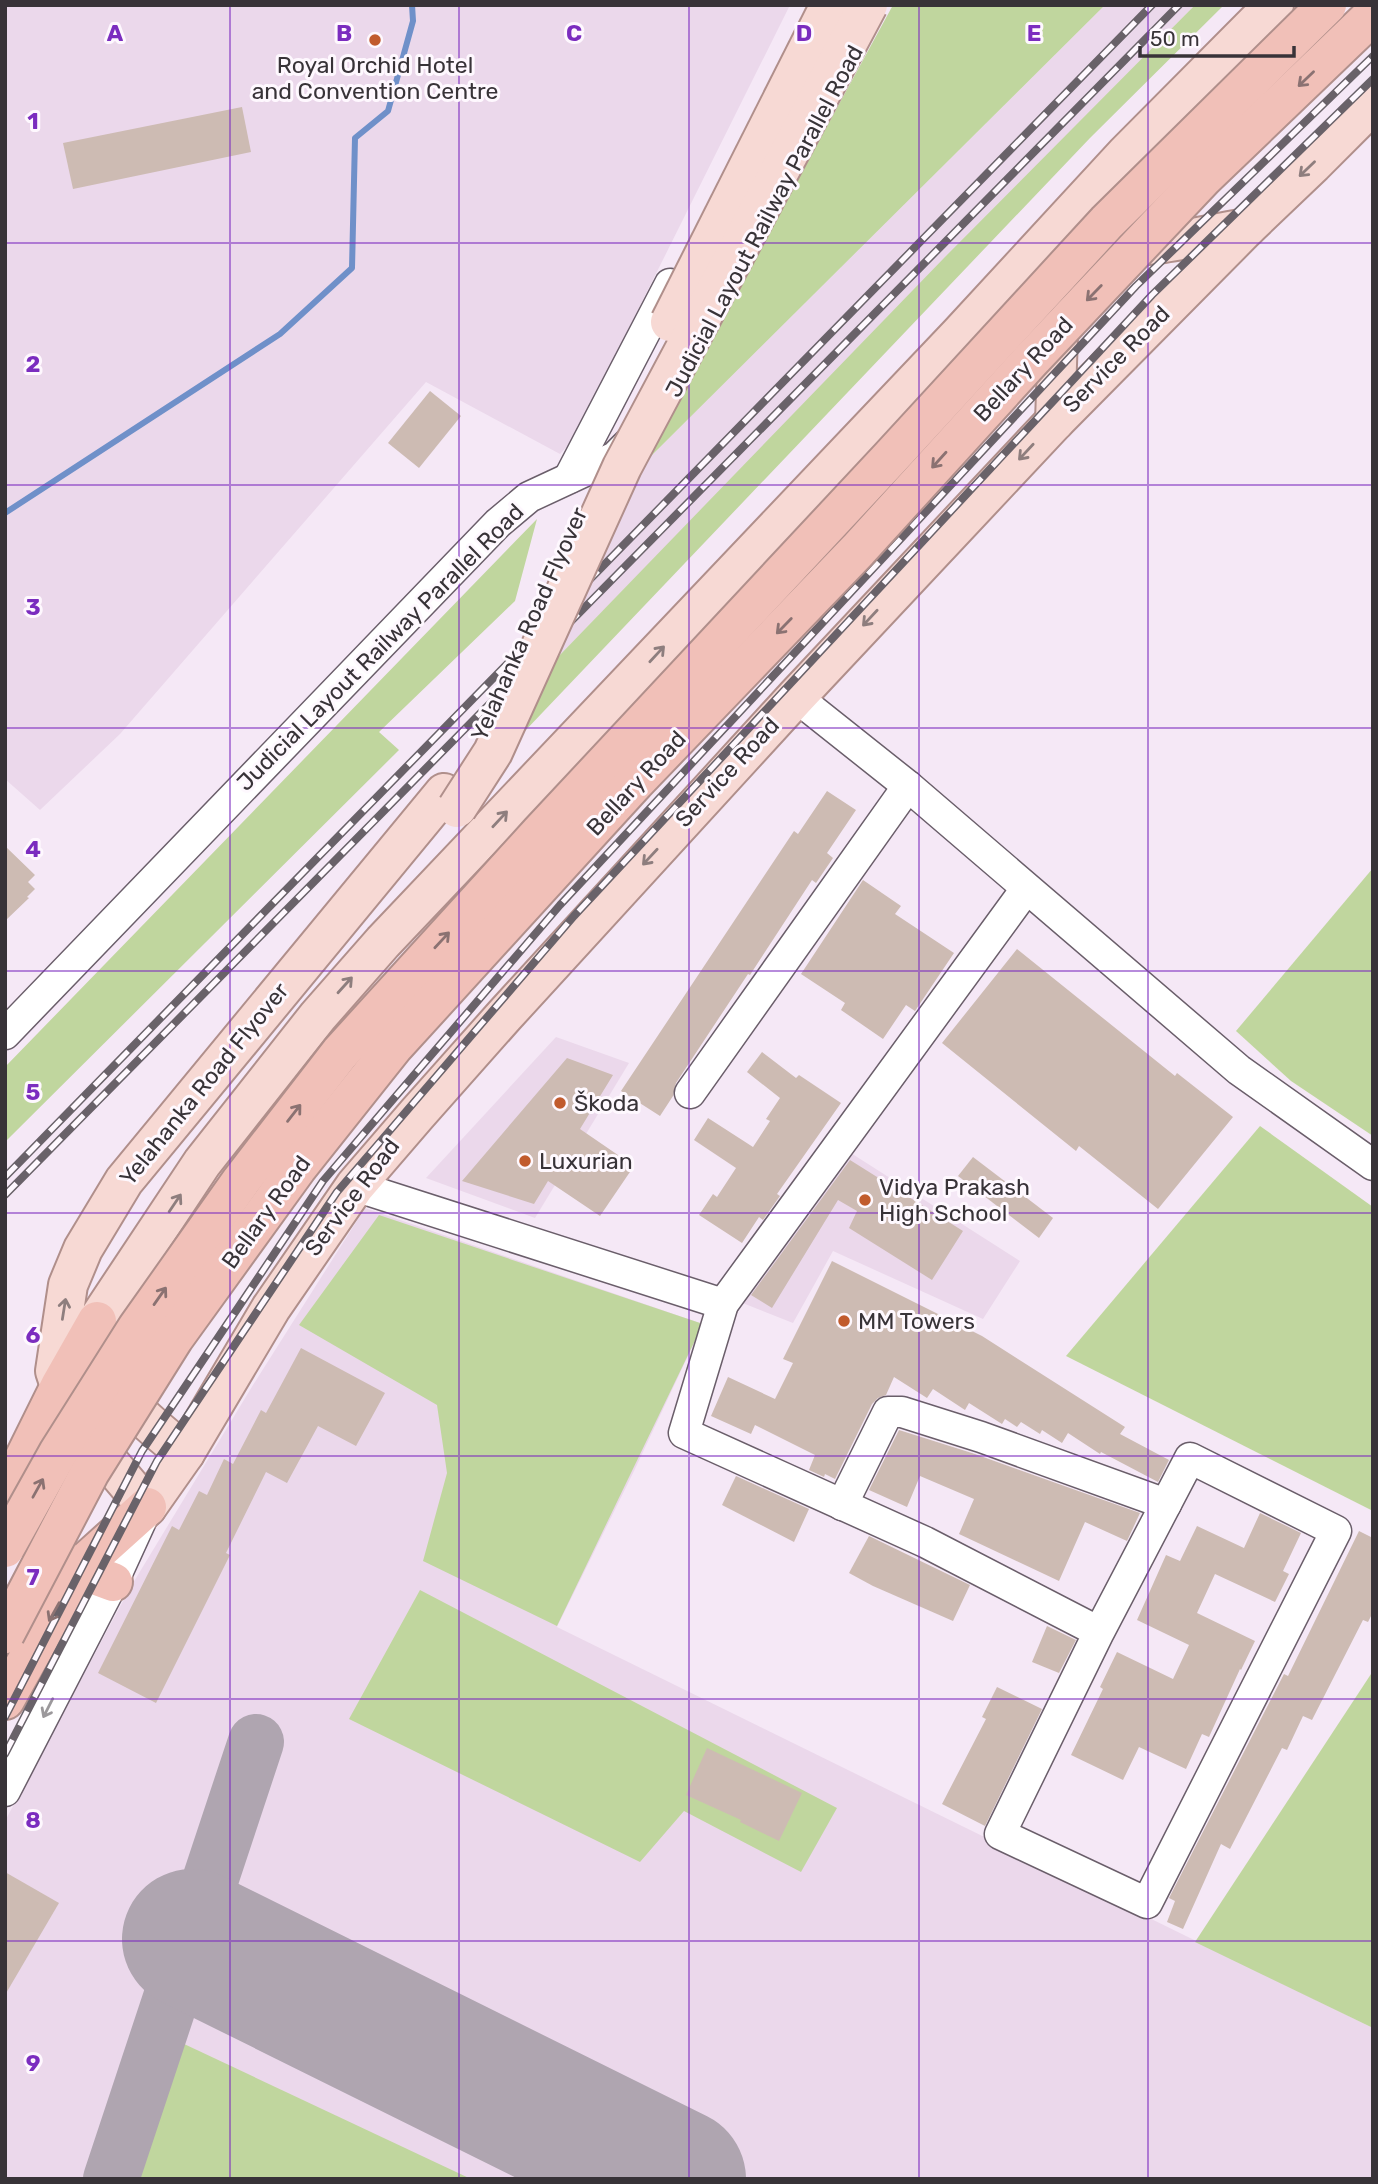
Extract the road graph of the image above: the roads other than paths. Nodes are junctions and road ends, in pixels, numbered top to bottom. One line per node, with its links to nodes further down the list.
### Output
1 (810, 5): 13 (street)
2 (830, 5): 16 (main road, Yelahanka Road Flyover, bridge)
3 (868, 5): 16 (main road, Yelahanka Road Flyover, bridge)
4 (878, 5): 13 (street, Judicial Layout Railway Parallel Road)
5 (1275, 5): 9 (main road)
6 (1327, 5): 32 (highway, Bellary Road, one-way to 6, bridge)
7 (1373, 15): 36 (highway, Bellary Road, one-way to 36, bridge)
8 (1373, 104): 10 (main road, Service Road, one-way to 10)
9 (1126, 154): 10 (main road); 11 (main road)
10 (1246, 228): 12 (main road, Service Road)
11 (960, 334): 12 (main road); 23 (main road, one-way to 11)
12 (1055, 421): 14 (main road, Service Road, one-way to 14)
13 (569, 478): 18 (street, Judicial Layout Railway Parallel Road)
14 (796, 697): 15 (street); 21 (main road, Service Road, one-way to 21)
15 (908, 786): 17 (street); 19 (street)
16 (450, 801): 23 (main road, Yelahanka Road Flyover); 24 (main road, Yelahanka Road Flyover, one-way to 16)
17 (1026, 889): 20 (street); 22 (street)
18 (5, 1034)
19 (690, 1093)
20 (1373, 1165)
21 (355, 1186): 22 (street); 25 (main road, Service Road)
22 (723, 1304): 29 (street)
23 (97, 1321): 24 (highway); 25 (main road)
24 (58, 1379): 26 (street); 27 (highway); 30 (main road)
25 (185, 1454): 30 (main road, Service Road)
26 (5, 1461)
27 (5, 1497)
28 (1166, 1504): 29 (street); 35 (street); 35 (street)
29 (842, 1505): 35 (street)
30 (147, 1507): 33 (highway); 34 (street)
31 (5, 1525): 33 (highway)
32 (5, 1548)
33 (78, 1569): 34 (highway); 37 (highway, one-way to 37)
34 (113, 1583): 38 (street, one-way to 38)
35 (1099, 1632)
36 (5, 1634)
37 (5, 1700)
38 (5, 1791)

